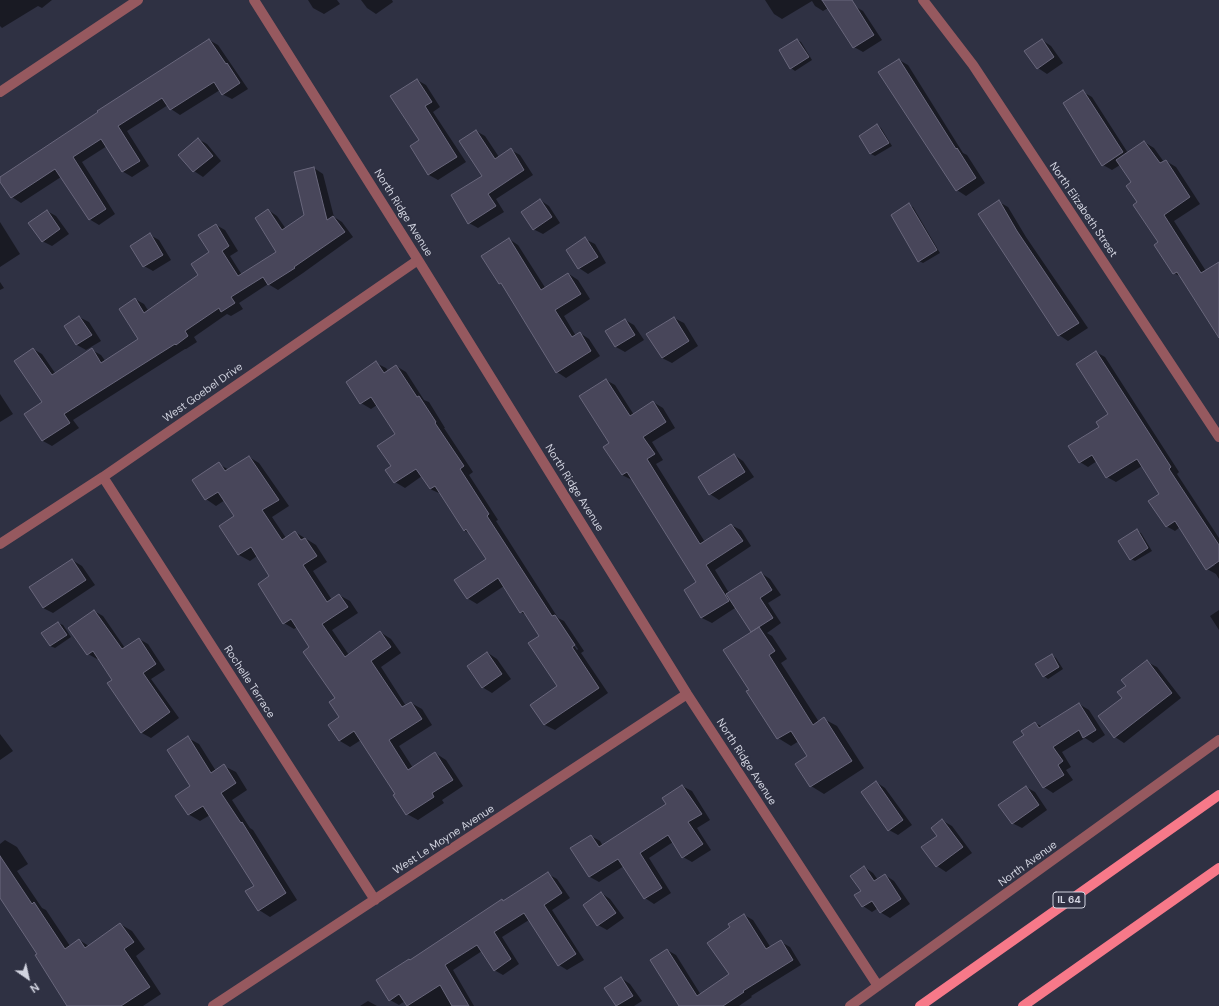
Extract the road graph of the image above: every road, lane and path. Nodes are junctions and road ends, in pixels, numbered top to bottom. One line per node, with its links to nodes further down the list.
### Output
1 (138, 0): 4 (street)
2 (254, 0): 5 (street, North Ridge Avenue)
3 (923, 0): 6 (street, North Elizabeth Street)
4 (0, 92)
5 (418, 260): 7 (street, West Goebel Drive); 9 (street, North Ridge Avenue)
6 (1219, 437)
7 (104, 476): 8 (street, West Goebel Drive); 13 (street, Rochelle Terrace)
8 (0, 544)
9 (687, 694): 13 (street, West Le Moyne Avenue); 14 (street, North Ridge Avenue)
10 (1219, 740): 14 (street, North Avenue)
11 (1219, 795): 17 (main road, IL 64)
12 (1219, 868): 18 (main road)
13 (375, 900): 15 (street, West Le Moyne Avenue)
14 (878, 986): 16 (street, North Avenue)
15 (213, 1006)
16 (850, 1006)
17 (920, 1006)
18 (1023, 1006)

